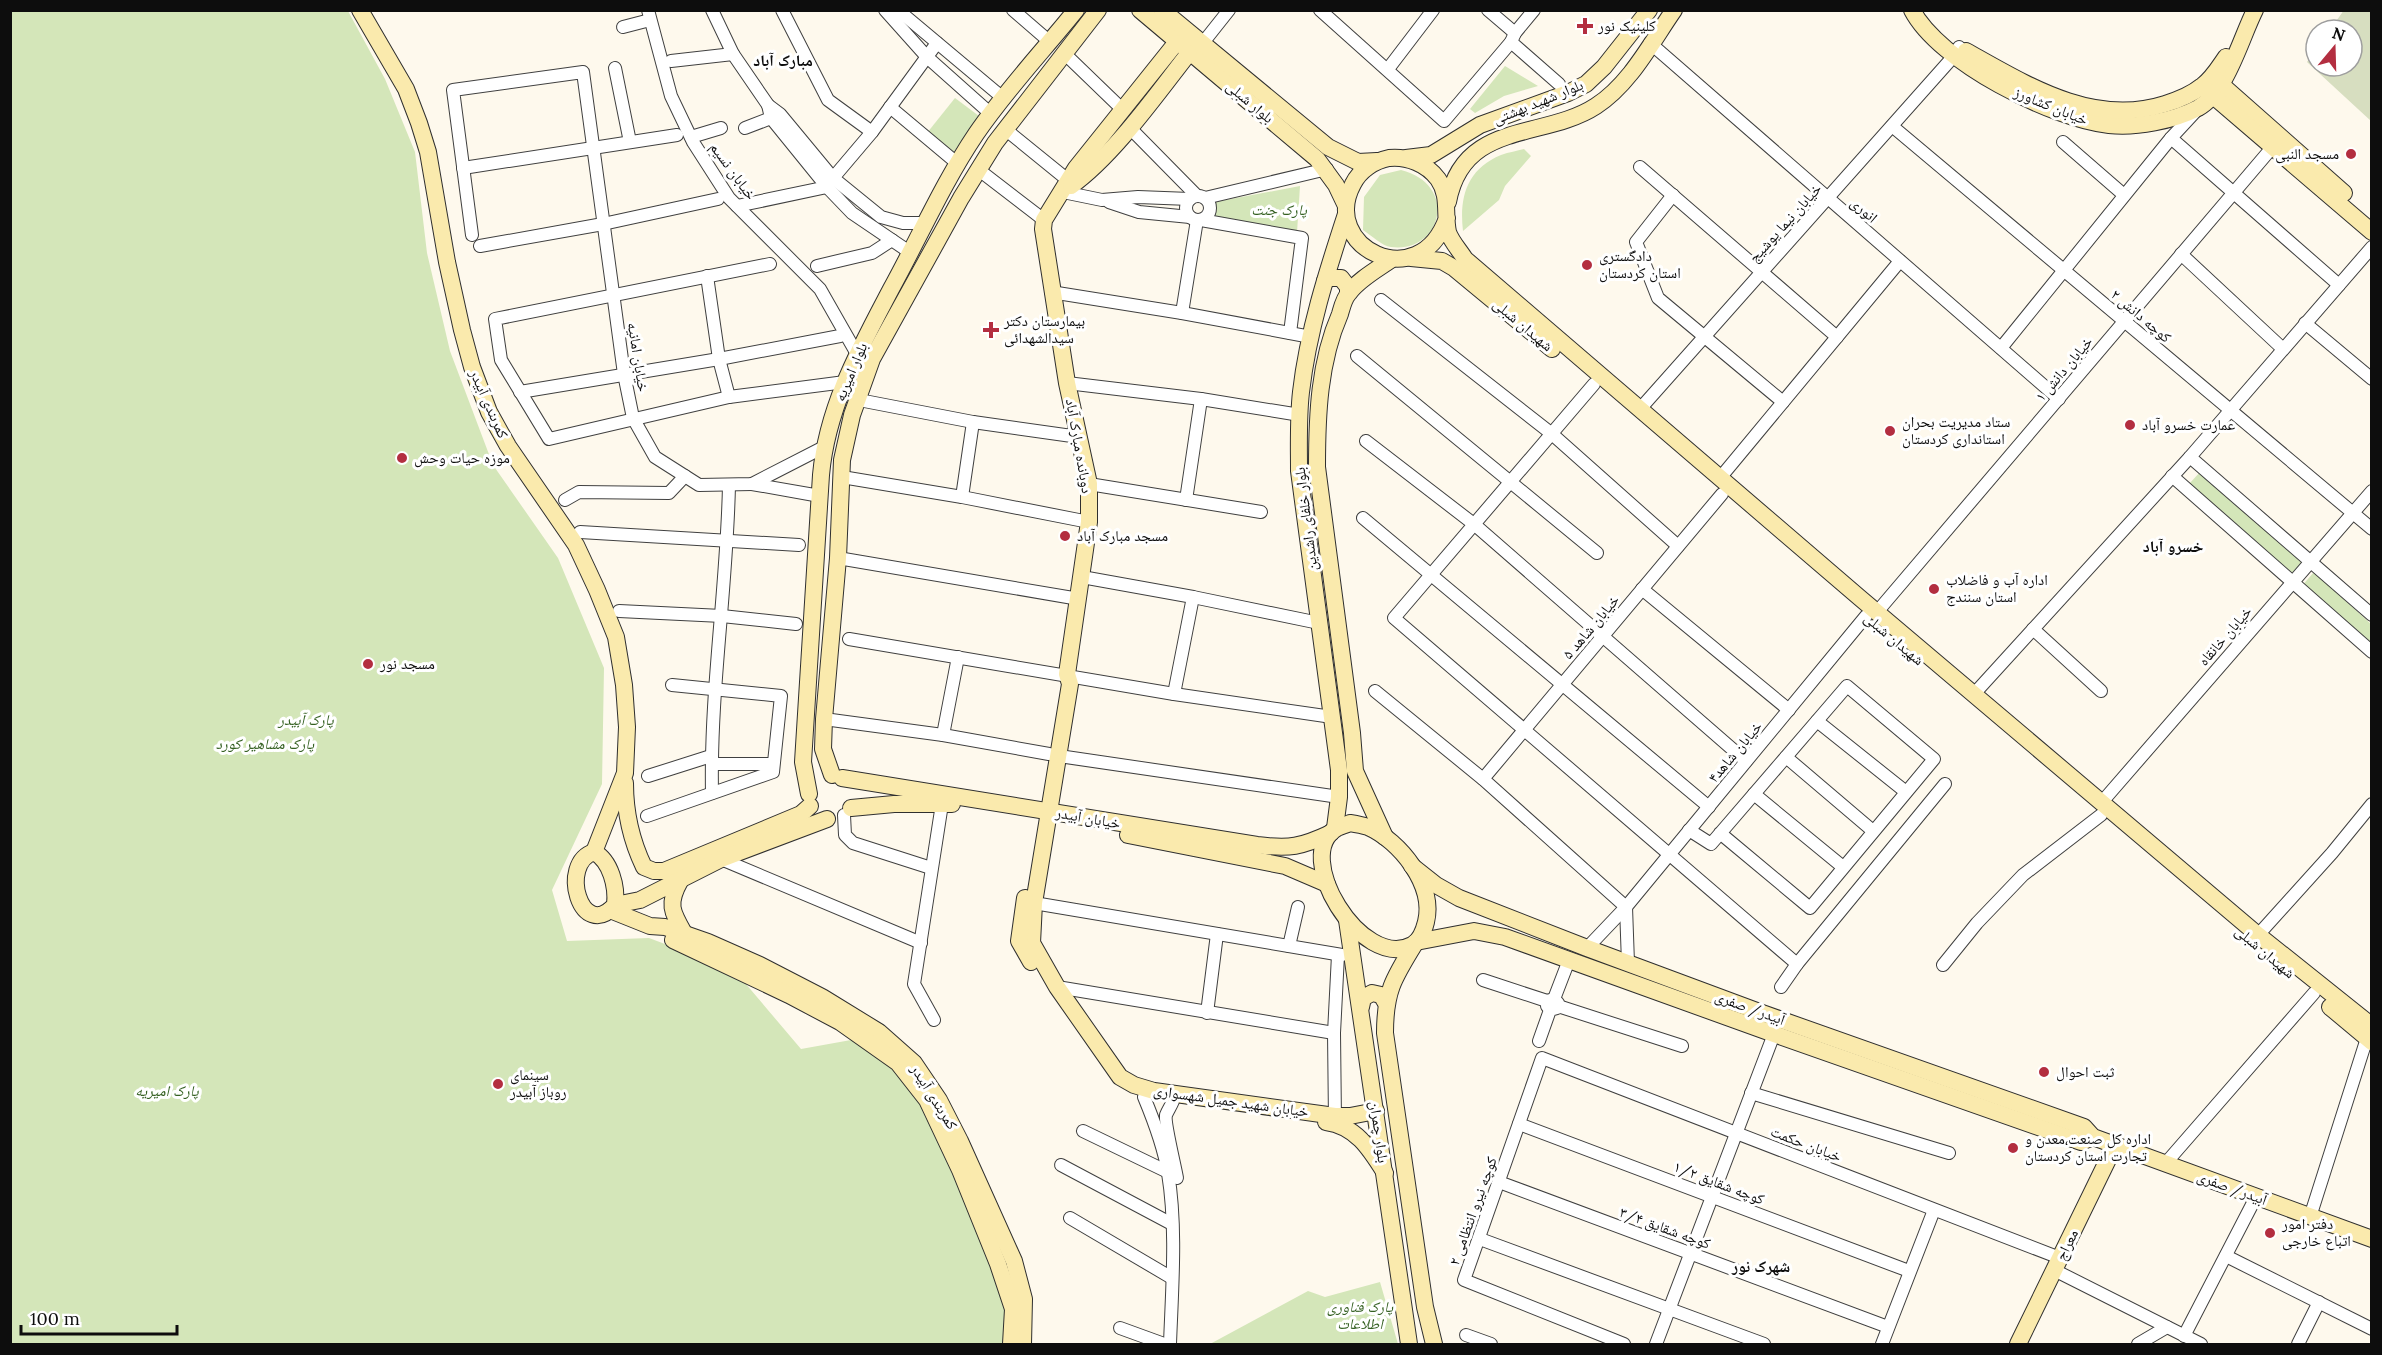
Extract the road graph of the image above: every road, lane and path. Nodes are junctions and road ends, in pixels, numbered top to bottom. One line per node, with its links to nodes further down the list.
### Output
1 (360, 10): 203 (main road, کمربندی آبیدر)
2 (712, 10): 30 (street)
3 (782, 10): 49 (street)
4 (885, 10): 31 (street)
5 (898, 10): 25 (street)
6 (1013, 10): 24 (street)
7 (1076, 10): 24 (main road, بلوار امیریه)
8 (1098, 10): 29 (main road, بلوار امیریه)
9 (1140, 10): 27 (main road, بلوار شبلی)
10 (1162, 10): 27 (main road, بلوار شبلی)
11 (1229, 10): 27 (street)
12 (1320, 10): 34 (street)
13 (1433, 10): 34 (street)
14 (1488, 10): 23 (street)
15 (1534, 10): 23 (street)
16 (1649, 10): 51 (main road, بلوار شهید بهشتی)
17 (1674, 10): 26 (main road, بلوار شهید بهشتی)
18 (1912, 10): 28 (main road, خیابان کشاورز)
19 (1926, 10): 28 (main road, خیابان کشاورز)
20 (2255, 10): 36 (main road)
21 (649, 15): 22 (street); 52 (street, خیابان نسیم)
22 (623, 27)
23 (1513, 37): 34 (street); 35 (street)
24 (1050, 42): 37 (main road, بلوار امیریه)
25 (937, 43): 31 (street); 37 (street)
26 (1650, 43): 58 (main road, بلوار شهید بهشتی); 74 (street, انوری)
27 (1189, 47): 41 (main road); 47 (main road); 60 (main road, بلوار شبلی); 65 (main road, بلوار شبلی)
28 (1956, 52): 36 (main road, خیابان کشاورز); 40 (main road, خیابان کشاورز); 44 (street, خیابان نیما یوشیج)
29 (1064, 53): 41 (street); 48 (main road, بلوار امیریه)
30 (733, 54): 32 (street); 38 (street)
31 (927, 57): 39 (street); 42 (street)
32 (671, 61)
33 (615, 68): 55 (street)
34 (1388, 69)
35 (1559, 84)
36 (2212, 86): 40 (main road, خیابان کشاورز); 54 (main road)
37 (1003, 98): 42 (main road, بلوار امیریه)
38 (768, 105): 43 (street); 66 (street)
39 (890, 107): 49 (street); 61 (street)
40 (2198, 107): 53 (street)
41 (1123, 110): 67 (main road)
42 (991, 114): 61 (main road, بلوار امیریه)
43 (771, 118): 46 (street); 66 (street)
44 (1892, 126): 74 (street, خیابان نیما یوشیج); 96 (street, کوچه دانش ۲)
45 (721, 128): 52 (street)
46 (745, 128)
47 (1130, 128): 67 (main road); 73 (street)
48 (1005, 129): 64 (main road, بلوار امیریه); 67 (street)
49 (872, 132): 66 (street)
50 (677, 135): 55 (street)
51 (1461, 136): 58 (main road); 59 (main road, بلوار شهید بهشتی)
52 (691, 137): 77 (street, خیابان نسیم)
53 (2171, 138): 69 (street); 71 (street)
54 (2278, 141): 69 (street, خیابان دانش ۱); 80 (main road); 85 (main road)
55 (630, 142): 57 (street)
56 (2063, 142): 71 (street)
57 (593, 148): 63 (street); 63 (street, خیابان امانیه); 84 (street, خیابان امانیه)
58 (1473, 156): 79 (main road, بلوار شهید بهشتی)
59 (1402, 158): 60 (main road); 79 (main road)
60 (1380, 160): 78 (main road)
61 (958, 164): 68 (main road, بلوار امیریه)
62 (1640, 167): 70 (street)
63 (464, 168): 86 (street)
64 (979, 170): 72 (main road, بلوار امیریه); 82 (street)
65 (1327, 170): 73 (street); 78 (main road, بلوار شبلی)
66 (830, 183): 77 (street); 83 (street); 87 (street)
67 (1066, 187): 76 (street); 82 (main road)
68 (945, 188): 72 (main road); 83 (main road, بلوار امیریه)
69 (2234, 193): 91 (street, خیابان دانش ۱); 101 (street)
70 (1673, 195): 97 (street); 111 (street)
71 (2124, 195): 96 (street)
72 (961, 198): 116 (main road, بلوار امیریه)
73 (1198, 198): 76 (street); 81 (street); 81 (street)
74 (1828, 198): 93 (street, انوری); 97 (street, خیابان نیما یوشیج)
75 (718, 199): 84 (street)
76 (1102, 200): 81 (street)
77 (737, 206): 116 (street, خیابان نسیم)
78 (1346, 210): 92 (main road); 99 (main road, بلوار خلفای راشدین)
79 (1447, 210): 92 (main road); 100 (main road, شهیدان شبلی)
80 (2372, 218)
81 (1196, 219): 106 (street); 109 (street)
82 (1044, 220): 102 (main road, دوبانده مبارک آباد)
83 (926, 223): 90 (main road, بلوار امیریه)
84 (603, 224): 88 (street); 104 (street, خیابان امانیه)
85 (2372, 232)
86 (472, 235)
87 (892, 240): 90 (street); 95 (street)
88 (480, 246)
89 (2372, 247): 101 (street)
90 (911, 253): 116 (main road, بلوار امیریه)
91 (2181, 255): 107 (street, خیابان دانش ۱); 115 (street)
92 (1399, 258): 100 (main road, شهیدان شبلی); 103 (main road, بلوار خلفای راشدین)
93 (1900, 261): 113 (street, خیابان شاهد ۵); 114 (street, انوری)
94 (770, 264): 98 (street)
95 (817, 266)
96 (2064, 270): 107 (street, کوچه دانش ۲); 114 (street)
97 (1762, 272): 111 (street, خیابان نیما یوشیج); 113 (street)
98 (707, 276): 104 (street); 118 (street)
99 (1325, 281): 103 (main road); 112 (main road, بلوار خلفای راشدین)
100 (1480, 281): 123 (main road, شهیدان شبلی); 130 (main road, شهیدان شبلی)
101 (2339, 285): 108 (street)
102 (1051, 292): 106 (street); 122 (main road, دوبانده مبارک آباد)
103 (1348, 293): 202 (main road, بلوار خلفای راشدین)
104 (613, 294): 119 (street, خیابان امانیه); 124 (street)
105 (1381, 300): 135 (street)
106 (1182, 313): 109 (street)
107 (2125, 321): 127 (street, خیابان دانش ۱); 131 (street, کوچه دانش ۲)
108 (2305, 323): 115 (street); 120 (street)
109 (1290, 333): 112 (street)
110 (840, 336): 118 (street)
111 (1705, 336): 129 (street); 130 (street, خیابان نیما یوشیج)
112 (1311, 337): 132 (main road, بلوار خلفای راشدین)
113 (1837, 337): 129 (street, خیابان شاهد ۵)
114 (2001, 348): 127 (street, انوری)
115 (2283, 349): 131 (street)
116 (865, 356): 121 (main road, بلوار امیریه); 128 (main road, بلوار امیریه)
117 (1357, 356): 143 (street)
118 (719, 359): 119 (street); 125 (street)
119 (624, 374): 124 (street); 133 (street, خیابان امانیه)
120 (2372, 379)
121 (845, 382): 125 (street); 138 (main road, بلوار امیریه)
122 (1067, 383): 126 (street); 136 (main road, دوبانده مبارک آباد)
123 (1594, 384): 135 (street); 147 (main road, شهیدان شبلی)
124 (520, 392): 133 (street)
125 (729, 398): 133 (street)
126 (1201, 399): 132 (street); 152 (street)
127 (2059, 399): 173 (street, خیابان دانش ۱)
128 (859, 400): 134 (street); 142 (main road, بلوار امیریه)
129 (1783, 402): 147 (street, خیابان شاهد ۵)
130 (1640, 410): 147 (main road, شهیدان شبلی)
131 (2229, 410): 139 (street); 154 (street, کوچه دانش ۲)
132 (1299, 415): 176 (main road, بلوار خلفای راشدین)
133 (633, 418): 140 (street, خیابان امانیه)
134 (973, 422): 136 (street); 150 (street)
135 (1552, 434): 143 (street); 162 (street)
136 (1079, 437): 145 (main road, دوبانده مبارک آباد)
137 (1366, 441): 157 (street)
138 (824, 447): 144 (street, خیابان امانیه); 149 (main road, بلوار امیریه)
139 (2190, 457): 141 (street); 165 (street)
140 (685, 476): 146 (street, خیابان امانیه); 151 (street)
141 (2172, 476): 168 (street); 178 (street)
142 (842, 477): 150 (street); 164 (main road, بلوار امیریه)
143 (1511, 482): 157 (street); 163 (street)
144 (752, 484): 146 (street, خیابان امانیه); 149 (street)
145 (1089, 484): 152 (street); 156 (main road, دوبانده مبارک آباد)
146 (729, 485): 160 (street)
147 (1721, 486): 162 (street, خیابان شاهد ۵); 173 (main road, شهیدان شبلی)
148 (2372, 491): 154 (street, خیابان خانقاه)
149 (820, 496): 212 (main road, بلوار امیریه)
150 (962, 497): 156 (street)
151 (565, 500)
152 (1186, 500): 153 (street)
153 (1262, 512)
154 (2352, 513): 158 (street, کوچه دانش ۲); 165 (street, خیابان خانقاه)
155 (1363, 518): 166 (street)
156 (1089, 522): 167 (main road, دوبانده مبارک آباد)
157 (1474, 525): 166 (street); 179 (street)
158 (2372, 529)
159 (580, 532): 160 (street)
160 (728, 539): 161 (street); 175 (street)
161 (799, 545)
162 (1678, 546): 169 (street, خیابان شاهد ۵)
163 (1597, 553)
164 (838, 558): 171 (street); 193 (main road, بلوار امیریه)
165 (2310, 562): 168 (street, خیابان خانقاه); 174 (street)
166 (1432, 575): 184 (street); 195 (street)
167 (1082, 577): 170 (street); 171 (main road, دوبانده مبارک آباد)
168 (2292, 582): 181 (street); 216 (street, خیابان خانقاه)
169 (1642, 589): 179 (street, خیابان شاهد ۵); 191 (street)
170 (1193, 597): 176 (street); 189 (street)
171 (1079, 599): 183 (main road, دوبانده مبارک آباد)
172 (619, 610): 175 (street)
173 (1872, 614): 190 (main road, شهیدان شبلی); 191 (street, خیابان شاهد۴); 216 (main road, شهیدان شبلی)
174 (2372, 615)
175 (722, 616): 177 (street); 186 (street)
176 (1319, 623): 192 (main road, بلوار خلفای راشدین)
177 (796, 624)
178 (2033, 630): 187 (street); 190 (street)
179 (1603, 636): 184 (street, خیابان شاهد ۵); 200 (street)
180 (849, 639): 182 (street)
181 (2372, 652)
182 (958, 657): 183 (street); 196 (street)
183 (1067, 674): 189 (street); 197 (main road, دوبانده مبارک آباد)
184 (1562, 684): 195 (street, خیابان شاهد ۵); 215 (street)
185 (672, 686): 186 (street)
186 (716, 689): 199 (street); 201 (street)
187 (2101, 690)
188 (1375, 691): 206 (street)
189 (1174, 694): 192 (street)
190 (1974, 694): 216 (main road, شهیدان شبلی)
191 (1789, 710): 200 (street, خیابان شاهد۴)
192 (1332, 717): 202 (main road, بلوار خلفای راشدین)
193 (824, 719): 196 (street); 205 (main road, بلوار امیریه)
194 (1817, 721): 198 (street); 208 (street); 208 (street)
195 (1523, 731): 206 (street, خیابان شاهد ۵); 226 (street)
196 (943, 735): 197 (street)
197 (1054, 755): 211 (street); 218 (main road, دوبانده مبارک آباد)
198 (1786, 757): 210 (street); 222 (street)
199 (712, 760): 201 (street); 204 (street); 209 (street)
200 (1746, 761): 215 (street, خیابان شاهد۴)
201 (773, 764): 209 (street)
202 (1347, 770): 211 (main road, بلوار خلفای راشدین); 224 (main road, بلوار خلفای راشدین)
203 (625, 773): 212 (main road); 225 (main road, کمربندی آبیدر)
204 (648, 776)
205 (837, 776): 212 (main road); 217 (main road); 218 (main road, خیابان آبیدر)
206 (1483, 779): 234 (street)
207 (1945, 784): 248 (street)
208 (1906, 792): 222 (street)
209 (712, 793): 219 (street)
210 (1754, 794): 223 (street); 229 (street)
211 (1339, 797): 221 (main road, بلوار خلفای راشدین)
212 (809, 800): 217 (main road)
213 (942, 804): 217 (main road, خیابان آبیدر); 218 (main road, خیابان آبیدر); 230 (street)
214 (2372, 804): 241 (street)
215 (1709, 807): 220 (street, خیابان شاهد۴)
216 (2102, 808): 241 (main road, شهیدان شبلی); 249 (street, خیابان خانقاه); 253 (main road, شهیدان شبلی)
217 (841, 814): 227 (main road, خیابان آبیدر); 230 (street)
218 (1044, 814): 221 (main road, خیابان آبیدر); 232 (main road, خیابان آبیدر); 233 (main road, خیابان شهید جمیل شهسواری); 266 (main road, خیابان شهید جمیل شهسواری)
219 (647, 816)
220 (1689, 830): 223 (street); 226 (street, خیابان شاهد۴)
221 (1333, 831): 224 (main road); 232 (main road)
222 (1874, 831): 229 (street)
223 (1720, 833): 229 (street)
224 (1385, 837): 228 (main road)
225 (594, 852): 235 (main road); 235 (main road)
226 (1669, 854): 234 (street, خیابان شاهد۴); 248 (street)
227 (721, 860): 231 (main road, خیابان آبیدر); 242 (street)
228 (1412, 866): 243 (main road); 245 (main road, آبیدر/ صفری)
229 (1843, 867)
230 (931, 868): 242 (street)
231 (680, 881): 235 (main road, خیابان آبیدر); 239 (main road)
232 (1327, 884): 237 (main road)
233 (1034, 903): 240 (street); 251 (main road, خیابان شهید جمیل شهسواری)
234 (1626, 907): 245 (street, خیابان شاهد۴); 247 (street)
235 (613, 908): 238 (main road, کمربندی آبیدر)
236 (1298, 908): 244 (street)
237 (1347, 920): 243 (main road); 256 (main road, بلوار چمران)
238 (650, 926): 239 (main road, کمربندی آبیدر); 302 (main road, کمربندی آبیدر)
239 (684, 933): 303 (main road, کمربندی آبیدر)
240 (1217, 934): 244 (street); 257 (street)
241 (2258, 935): 261 (main road, شهیدان شبلی)
242 (921, 943): 258 (street)
243 (1415, 943): 246 (main road, آبیدر/ صفری); 254 (main road, بلوار چمران)
244 (1289, 946): 259 (street)
245 (1587, 948): 247 (main road, آبیدر/ صفری)
246 (1569, 960): 255 (street); 260 (main road, آبیدر/ صفری)
247 (1628, 963): 273 (main road, آبیدر/ صفری)
248 (1797, 964): 252 (street)
249 (1943, 965)
250 (1483, 980): 255 (street)
251 (1056, 987): 257 (street); 269 (main road, خیابان شهید جمیل شهسواری)
252 (1781, 987)
253 (2314, 993): 261 (main road, شهیدان شبلی); 276 (street)
254 (1386, 1003): 256 (main road); 307 (main road, بلوار چمران)
255 (1552, 1004): 262 (street); 263 (street)
256 (1361, 1007): 268 (main road, بلوار چمران)
257 (1207, 1013): 259 (street)
258 (934, 1020)
259 (1334, 1034): 269 (street)
260 (1774, 1034): 265 (street); 273 (main road, آبیدر/ صفری)
261 (2370, 1035): 284 (street)
262 (1539, 1041)
263 (1682, 1046)
264 (1542, 1058): 270 (street, کوچه نیرو انتظامی ۲); 272 (street, خیابان حکمت)
265 (1751, 1093): 272 (street); 275 (street)
266 (1144, 1097): 267 (main road, خیابان شهید جمیل شهسواری); 278 (street, خیابان شهید جمیل شهسواری)
267 (1173, 1101): 269 (main road, خیابان شهید جمیل شهسواری); 286 (street, خیابان شهید جمیل شهسواری)
268 (1376, 1111): 269 (main road, خیابان شهید جمیل شهسواری); 279 (main road, بلوار چمران)
269 (1335, 1119): 279 (main road, خیابان شهید جمیل شهسواری)
270 (1520, 1124): 280 (street, کوچه نیرو انتظامی ۲); 281 (street, کوچه شقایق ۱/۲)
271 (1083, 1131): 278 (street)
272 (1736, 1133): 281 (street); 283 (street, خیابان حکمت)
273 (2093, 1137): 274 (main road, آبیدر/ صفری)
274 (2115, 1145): 276 (main road, آبیدر/ صفری); 291 (main road, معراج)
275 (1949, 1153)
276 (2165, 1164): 282 (main road, آبیدر/ صفری)
277 (1061, 1165): 286 (street)
278 (1168, 1172): 286 (street, خیابان شهید جمیل شهسواری)
279 (1385, 1173): 306 (main road, بلوار چمران)
280 (1499, 1182): 287 (street, کوچه نیرو انتظامی ۲); 289 (street, کوچه شقایق ۳/۴)
281 (1712, 1197): 289 (street); 292 (street, کوچه شقایق ۱/۲)
282 (2256, 1197): 284 (main road, آبیدر/ صفری); 290 (street)
283 (1934, 1210): 291 (street, خیابان حکمت); 292 (street)
284 (2310, 1217): 288 (main road, آبیدر/ صفری)
285 (1070, 1218): 293 (street)
286 (1172, 1224): 293 (street, خیابان شهید جمیل شهسواری)
287 (1480, 1239): 295 (street); 309 (street, کوچه نیرو انتظامی ۲)
288 (2372, 1239)
289 (1690, 1253): 295 (street); 296 (street, کوچه شقایق ۳/۴)
290 (2226, 1256): 294 (street); 301 (street)
291 (2057, 1264): 298 (street, خیابان حکمت); 313 (main road, معراج)
292 (1909, 1271): 296 (street)
293 (1172, 1278): 305 (street, خیابان شهید جمیل شهسواری)
294 (2319, 1302): 299 (street); 316 (street)
295 (1669, 1309): 310 (street); 311 (street)
296 (1888, 1327): 312 (street)
297 (1120, 1328): 304 (street)
298 (2167, 1328): 301 (street, خیابان حکمت); 314 (street)
299 (2372, 1329)
300 (1466, 1335): 308 (street)
301 (2184, 1336): 315 (street, خیابان حکمت)
302 (1011, 1344)
303 (1023, 1344)
304 (1164, 1344)
305 (1170, 1344)
306 (1409, 1344)
307 (1434, 1344)
308 (1491, 1344)
309 (1624, 1344)
310 (1656, 1344)
311 (1764, 1344)
312 (1881, 1344)
313 (2018, 1344)
314 (2138, 1344)
315 (2200, 1344)
316 (2298, 1344)

